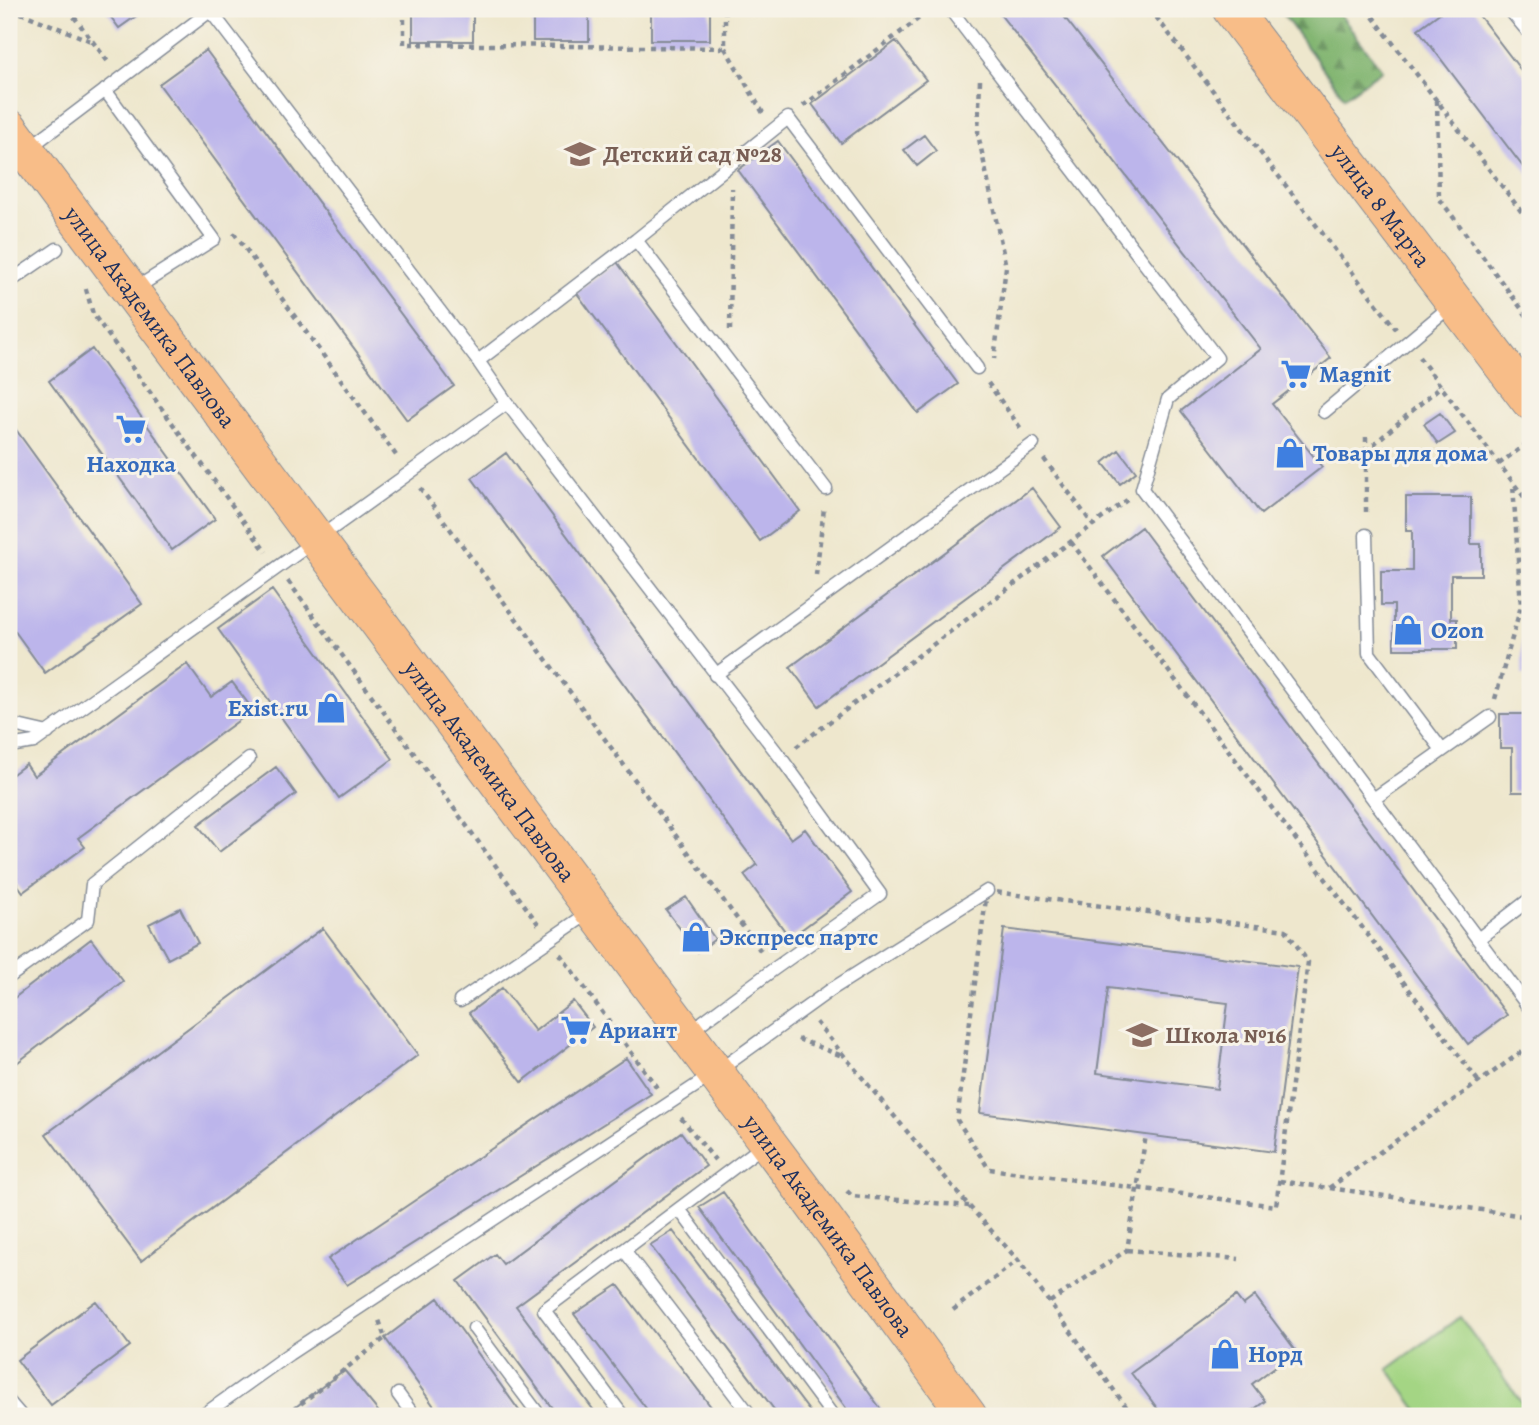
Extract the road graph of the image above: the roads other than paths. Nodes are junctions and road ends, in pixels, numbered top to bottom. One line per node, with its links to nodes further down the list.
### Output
1 (950, 9): 29 (lane)
2 (1231, 9): 12 (main road, улица 8 Марта)
3 (1509, 9): 5 (lane)
4 (209, 10): 6 (lane); 13 (lane)
5 (1530, 34)
6 (105, 90): 7 (lane); 11 (lane)
7 (17, 140): 11 (main road, улица Академика Павлова)
8 (636, 240): 13 (lane); 14 (lane); 19 (lane)
9 (57, 249): 10 (lane)
10 (9, 282)
11 (130, 292): 21 (main road, улица Академика Павлова)
12 (1456, 302): 15 (main road, улица 8 Марта); 17 (lane)
13 (478, 361): 16 (lane)
14 (977, 368)
15 (1530, 401)
16 (506, 403): 21 (lane); 22 (lane)
17 (1324, 412)
18 (1033, 444): 22 (lane)
19 (826, 489)
20 (1366, 534): 27 (lane)
21 (316, 539): 25 (lane); 32 (main road, улица Академика Павлова)
22 (715, 675): 37 (lane)
23 (1490, 716): 27 (lane)
24 (9, 724): 25 (lane)
25 (48, 733): 26 (lane)
26 (9, 746)
27 (1442, 750): 29 (lane)
28 (249, 760): 34 (lane)
29 (1375, 799): 33 (lane)
30 (987, 891): 38 (lane)
31 (1530, 899): 33 (lane)
32 (593, 910): 35 (lane); 37 (main road, улица Академика Павлова)
33 (1478, 939): 36 (lane)
34 (9, 977)
35 (460, 1002)
36 (1530, 1009)
37 (686, 1034): 38 (main road, улица Академика Павлова)
38 (715, 1073): 39 (main road, улица Академика Павлова); 46 (lane)
39 (767, 1143): 40 (lane); 52 (main road, улица Академика Павлова)
40 (679, 1209): 41 (lane); 51 (lane)
41 (624, 1250): 49 (lane); 50 (lane)
42 (474, 1328): 48 (lane)
43 (398, 1394): 47 (lane)
44 (9, 1402): 45 (lane)
45 (21, 1416)
46 (202, 1416)
47 (414, 1416)
48 (540, 1416)
49 (623, 1416)
50 (751, 1416)
51 (832, 1416)
52 (968, 1416)

